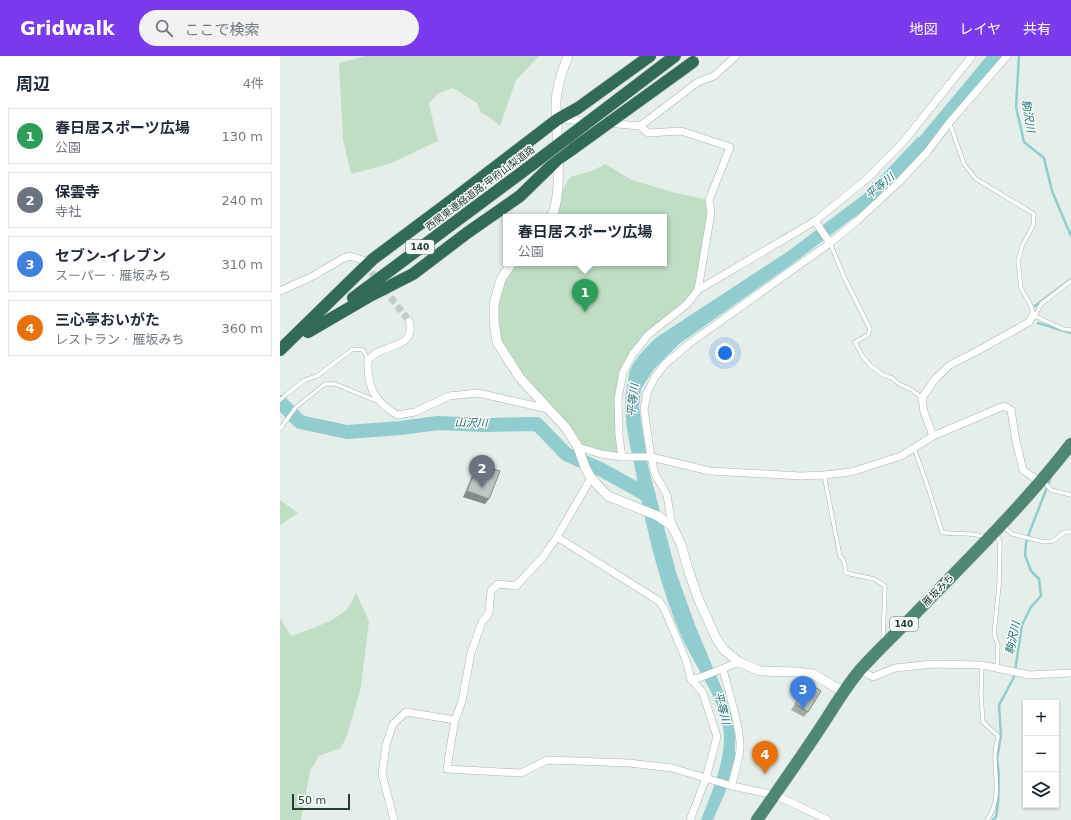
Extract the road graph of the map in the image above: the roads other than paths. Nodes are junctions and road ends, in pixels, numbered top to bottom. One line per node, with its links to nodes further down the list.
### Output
1 (568, 56): 8 (street)
2 (650, 56): 8 (highway)
3 (675, 56): 23 (highway, 西関東連絡道路;甲府山梨道路 / 140, bridge)
4 (736, 56): 10 (street)
5 (972, 56): 13 (street)
6 (1007, 56): 9 (street)
7 (696, 59): 11 (highway, bridge)
8 (558, 119): 10 (street); 11 (street); 24 (highway)
9 (949, 123): 14 (street); 20 (lane)
10 (640, 126): 18 (street)
11 (558, 159): 12 (street); 23 (highway)
12 (552, 214)
13 (815, 221): 14 (street); 18 (street)
14 (830, 243): 27 (lane); 37 (street)
15 (363, 260): 19 (street)
16 (510, 266): 30 (street)
17 (1071, 281): 20 (lane)
18 (698, 290): 36 (street)
19 (280, 291)
20 (1033, 316): 22 (lane); 27 (street)
21 (409, 321): 26 (street)
22 (1071, 330)
23 (308, 332): 25 (highway, 西関東連絡道路;甲府山梨道路 / 140)
24 (280, 350)
25 (280, 353)
26 (368, 360): 28 (lane, bridge); 29 (street)
27 (922, 398): 32 (street)
28 (280, 400)
29 (382, 403): 30 (street); 31 (lane)
30 (548, 409): 35 (street)
31 (280, 429)
32 (933, 436): 34 (street); 40 (street)
33 (1071, 444): 40 (highway, 雁坂みち / 140)
34 (914, 448): 38 (street); 43 (lane)
35 (578, 449): 36 (street); 39 (street)
36 (622, 457): 37 (street)
37 (651, 457): 38 (street); 42 (street)
38 (824, 476): 46 (lane)
39 (591, 478): 42 (street); 45 (street)
40 (1042, 482): 41 (lane); 43 (highway, 雁坂みち / 140)
41 (1071, 494)
42 (672, 526): 47 (street)
43 (994, 532): 44 (lane); 46 (highway, 雁坂みち / 140); 49 (lane)
44 (1071, 532)
45 (557, 537): 53 (street); 55 (street)
46 (883, 644): 51 (highway, 雁坂みち / 140)
47 (739, 662): 50 (street); 54 (street)
48 (982, 665): 49 (street); 51 (street); 63 (lane)
49 (997, 668): 52 (street)
50 (720, 669): 53 (street); 57 (street)
51 (860, 670): 54 (highway, 雁坂みち / 140)
52 (1071, 673)
53 (691, 679): 56 (street)
54 (842, 693): 58 (highway, 雁坂みち / 140)
55 (455, 720): 56 (street); 59 (street)
56 (706, 778): 57 (street); 60 (street)
57 (732, 786): 58 (street)
58 (775, 795): 61 (highway, 雁坂みち / 140); 62 (street)
59 (394, 820)
60 (690, 820)
61 (757, 820)
62 (828, 820)
63 (987, 820)

